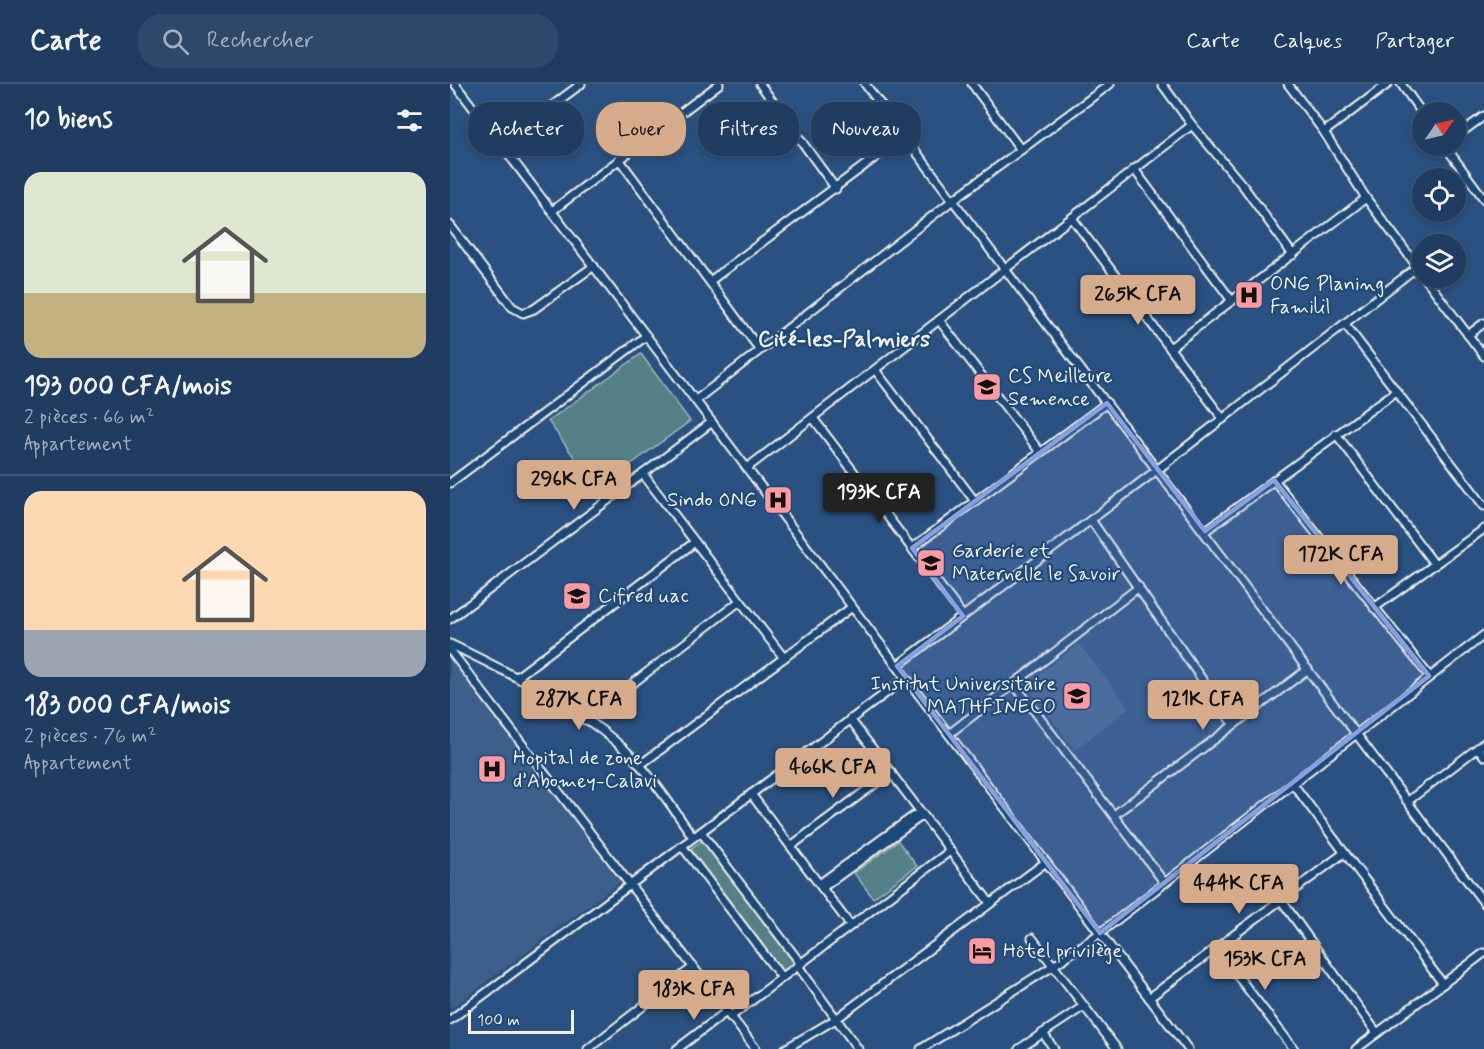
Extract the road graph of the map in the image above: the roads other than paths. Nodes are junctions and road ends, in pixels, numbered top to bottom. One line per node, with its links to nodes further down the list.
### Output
1 (456, 84): 12 (street)
2 (581, 84): 13 (street)
3 (719, 84): 25 (street)
4 (760, 84): 27 (street)
5 (865, 84): 14 (street)
6 (972, 84): 20 (street)
7 (1110, 84): 20 (street)
8 (1162, 84): 17 (street)
9 (1288, 84): 19 (street)
10 (1388, 84): 19 (street)
11 (1401, 84): 15 (street)
12 (470, 102)
13 (557, 102)
14 (878, 102)
15 (1414, 102)
16 (1484, 116): 18 (street)
17 (1192, 125): 26 (street); 34 (street)
18 (1466, 129)
19 (1324, 132): 28 (street)
20 (1021, 150): 30 (street)
21 (510, 156): 31 (street)
22 (878, 156): 27 (street)
23 (919, 156): 30 (street)
24 (1452, 156): 29 (street)
25 (619, 159): 31 (street); 39 (street)
26 (1134, 169): 32 (street); 41 (street)
27 (836, 189): 39 (street)
28 (1366, 198): 34 (street); 35 (street)
29 (1484, 199)
30 (953, 200): 37 (street); 48 (street)
31 (552, 211): 36 (street)
32 (1072, 218): 37 (street); 47 (street)
33 (450, 225): 36 (street)
34 (1293, 255): 41 (street)
35 (1412, 259)
36 (594, 266): 46 (street)
37 (1004, 267): 42 (street); 53 (street)
38 (1412, 276): 44 (street)
39 (710, 281): 48 (street)
40 (1433, 288): 45 (street)
41 (1232, 301): 47 (street)
42 (939, 320): 50 (street); 58 (street)
43 (1484, 323): 45 (street)
44 (1345, 324): 51 (street); 55 (street)
45 (1468, 335): 49 (street)
46 (646, 336): 52 (street); 63 (street)
47 (1170, 348): 55 (street)
48 (760, 350): 52 (street)
49 (1484, 356)
50 (876, 371): 54 (street); 64 (street)
51 (1395, 392): 57 (street); 65 (street)
52 (696, 400): 56 (street)
53 (1107, 403): 58 (street); 60 (street)
54 (813, 418): 59 (street); 70 (street)
55 (1223, 418): 60 (street)
56 (712, 422): 59 (street); 61 (street)
57 (1336, 434): 62 (street); 71 (street)
58 (1040, 452): 64 (street)
59 (747, 468): 74 (street)
60 (1157, 470): 66 (street); 68 (street)
61 (643, 474): 69 (street); 77 (street)
62 (1274, 480): 68 (street); 75 (street)
63 (450, 483)
64 (974, 500): 70 (street)
65 (1484, 506)
66 (1091, 520): 72 (street); 76 (street)
67 (1484, 529): 71 (street)
68 (1205, 531): 83 (street)
69 (695, 542): 73 (street); 85 (street)
70 (912, 548): 76 (street)
71 (1435, 565): 75 (street)
72 (1139, 587): 87 (street); 90 (street)
73 (740, 601): 81 (street); 89 (street)
74 (852, 607): 81 (street); 82 (street)
75 (1374, 608): 84 (street)
76 (963, 616): 82 (street)
77 (450, 619)
78 (1484, 634): 84 (street)
79 (450, 644): 85 (street)
80 (450, 650): 111 (street)
81 (784, 658): 95 (street)
82 (897, 666): 86 (street)
83 (1308, 669): 90 (street); 92 (street)
84 (1429, 676): 92 (street)
85 (517, 677): 89 (street)
86 (906, 678): 88 (street); 91 (street)
87 (1014, 684): 91 (street); 101 (street)
88 (850, 719): 96 (street); 98 (street)
89 (585, 720): 95 (street)
90 (1233, 724): 101 (street)
91 (949, 734): 108 (street)
92 (1357, 734): 97 (street); 99 (street)
93 (1481, 745): 94 (street); 99 (street)
94 (1484, 756)
95 (640, 765): 103 (street)
96 (891, 772): 100 (street); 105 (street)
97 (1293, 784): 107 (street); 109 (street)
98 (751, 794): 102 (street); 105 (street)
99 (1408, 801): 114 (street)
100 (921, 813): 106 (street); 110 (street)
101 (1114, 815): 109 (street)
102 (701, 832): 103 (street); 120 (street)
103 (693, 837): 104 (street)
104 (682, 846): 111 (street); 123 (street)
105 (791, 846): 110 (street)
106 (950, 851): 113 (street); 115 (street)
107 (1344, 853): 112 (street); 124 (street)
108 (1046, 862): 113 (street); 116 (street)
109 (1164, 882): 116 (street)
110 (822, 885): 115 (street)
111 (629, 886): 122 (street); 129 (street)
112 (1281, 900): 118 (street); 130 (street)
113 (990, 903): 128 (street)
114 (1484, 903)
115 (850, 925): 120 (street)
116 (1100, 933): 121 (street); 125 (street)
117 (1032, 938): 121 (street)
118 (1216, 948): 125 (street); 142 (street)
119 (1484, 953): 124 (street)
120 (799, 965): 123 (street); 128 (street)
121 (1053, 966): 126 (street); 132 (street)
122 (692, 968): 127 (street); 133 (street)
123 (782, 978): 127 (street)
124 (1443, 984): 130 (street)
125 (1149, 998): 141 (street)
126 (1084, 1006): 131 (street); 140 (street)
127 (728, 1015): 134 (street); 135 (street)
128 (836, 1019): 136 (street); 137 (street)
129 (450, 1020)
130 (1377, 1033): 143 (street)
131 (1043, 1034): 138 (street); 139 (street)
132 (926, 1048)
133 (588, 1049)
134 (677, 1049)
135 (756, 1049)
136 (785, 1049)
137 (858, 1049)
138 (1019, 1049)
139 (1054, 1049)
140 (1117, 1049)
141 (1188, 1049)
142 (1294, 1049)
143 (1356, 1049)

